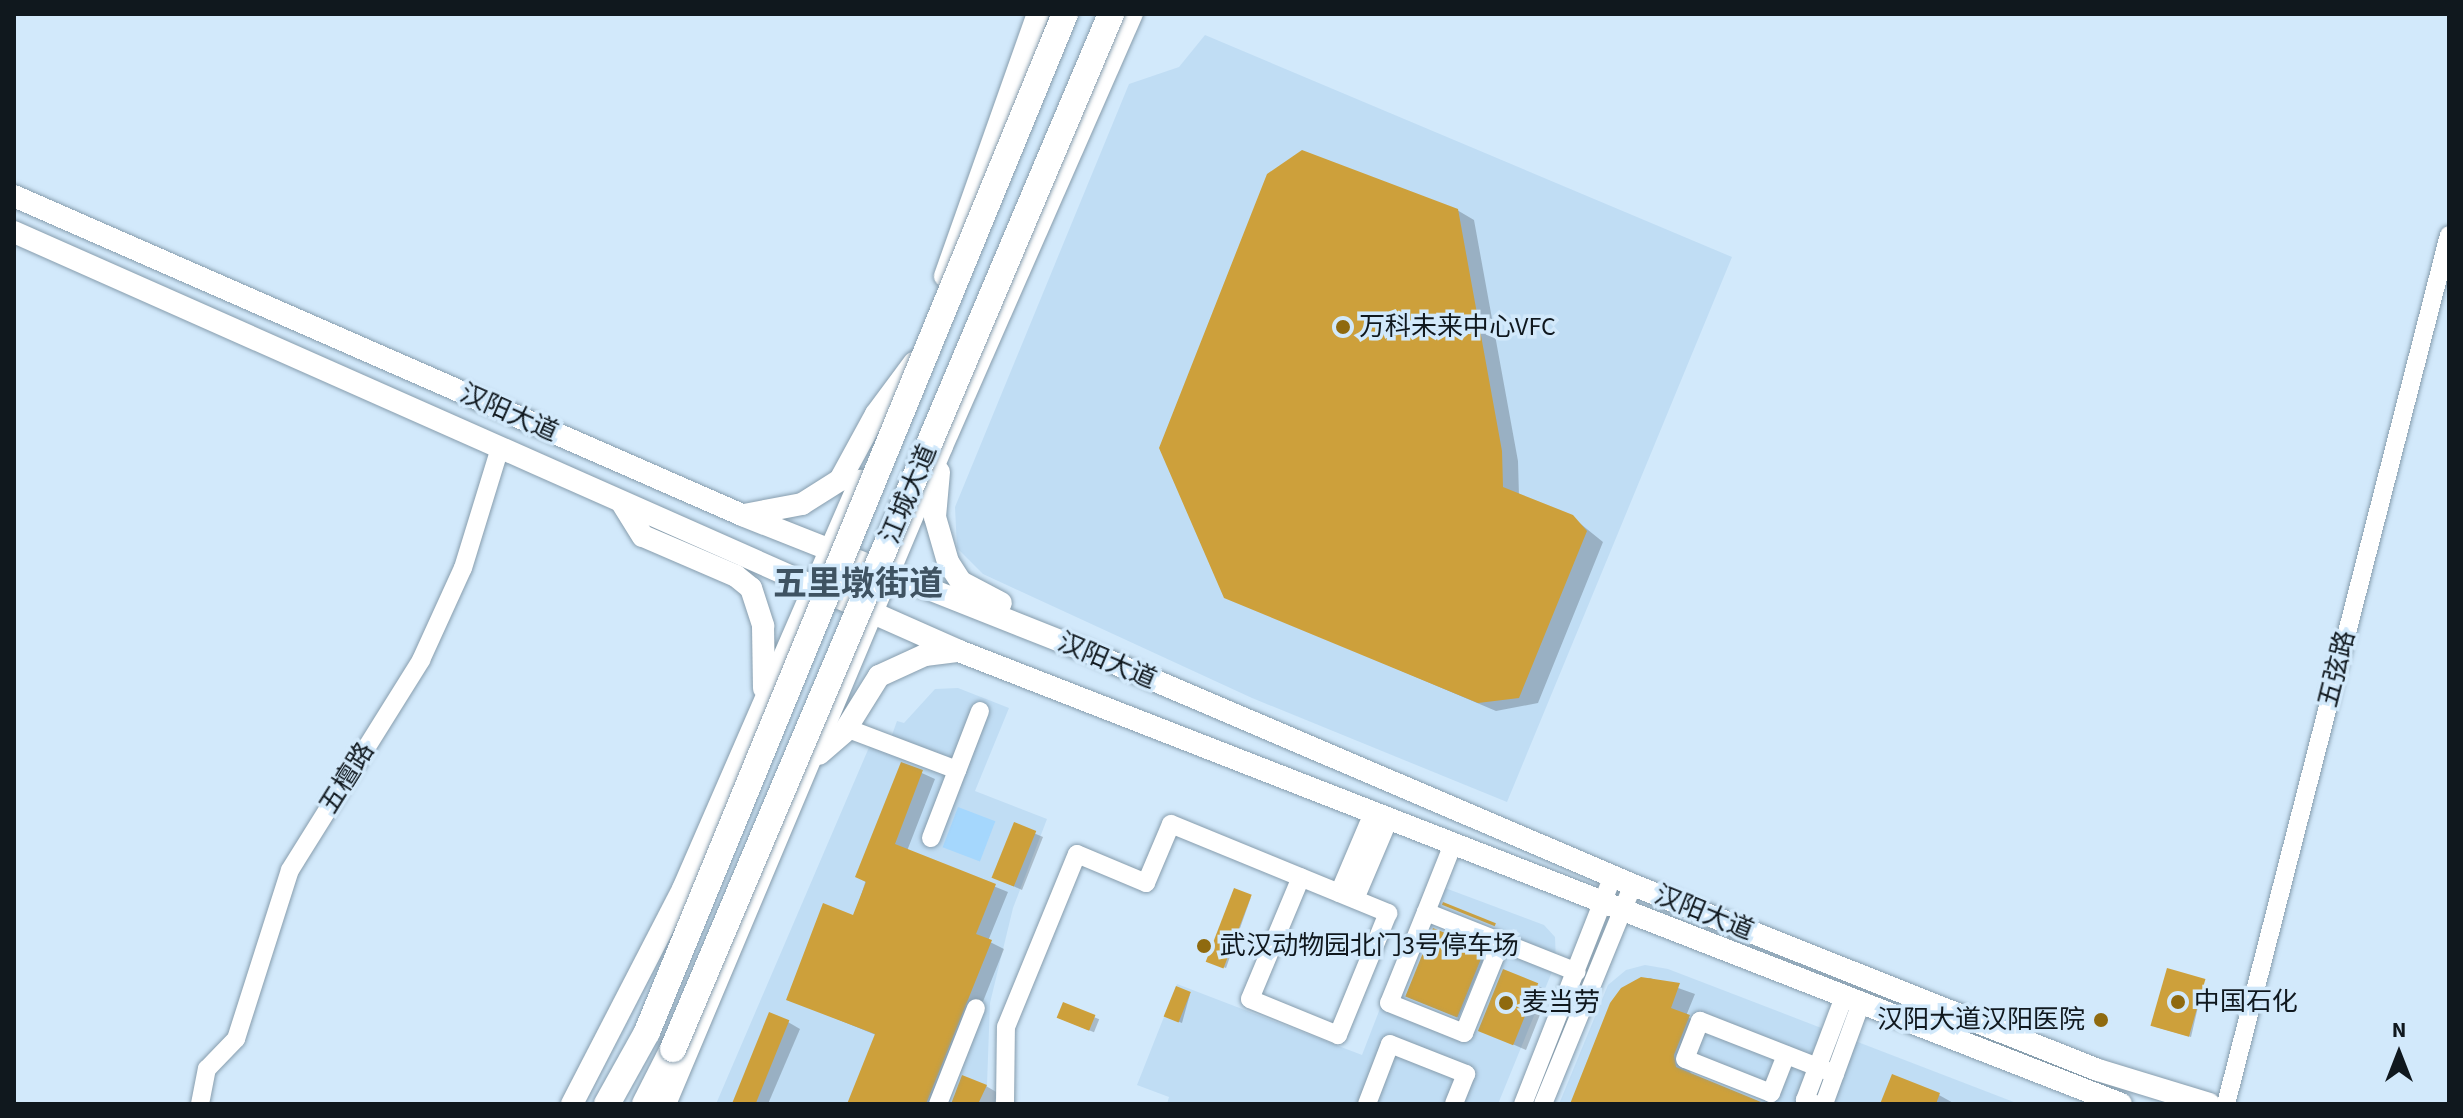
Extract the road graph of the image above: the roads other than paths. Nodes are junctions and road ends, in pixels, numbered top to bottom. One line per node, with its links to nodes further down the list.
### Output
1 (1038, 14): 8 (main road, 江城大道)
2 (1065, 14): 41 (highway, 江城大道, bridge)
3 (1111, 14): 42 (highway, 江城大道, bridge)
4 (1132, 14): 9 (main road, 江城大道)
5 (14, 196): 12 (main road, 汉阳大道)
6 (14, 232): 10 (main road, 汉阳大道)
7 (2449, 235): 51 (street, 五弦路)
8 (914, 363): 12 (main road); 13 (main road, 江城大道)
9 (942, 446): 14 (main road, 江城大道); 17 (main road)
10 (499, 451): 11 (main road, 汉阳大道); 39 (street, 五檀路)
11 (622, 503): 15 (main road, 汉阳大道); 19 (main road)
12 (742, 515): 13 (main road, 汉阳大道)
13 (829, 550): 14 (main road, 汉阳大道); 15 (main road, 江城大道)
14 (890, 575): 16 (main road, 江城大道); 17 (main road, 汉阳大道)
15 (813, 587): 16 (main road, 汉阳大道); 19 (main road, 江城大道)
16 (875, 614): 18 (main road, 汉阳大道); 22 (main road, 江城大道)
17 (1081, 649): 28 (main road, 汉阳大道)
18 (959, 651): 21 (main road); 24 (main road, 汉阳大道)
19 (764, 701): 40 (main road, 江城大道)
20 (980, 711): 23 (street)
21 (846, 728): 22 (main road); 23 (street)
22 (813, 761): 42 (main road, 江城大道)
23 (957, 770): 25 (street)
24 (1381, 816): 26 (main road, 汉阳大道); 29 (street)
25 (931, 838)
26 (1453, 844): 30 (main road, 汉阳大道); 31 (street)
27 (1301, 877): 29 (street); 29 (street); 44 (street)
28 (1623, 881): 30 (street); 50 (main road, 汉阳大道)
29 (1347, 896)
30 (1613, 907): 33 (street); 34 (main road, 汉阳大道); 48 (street)
31 (1426, 912): 32 (street); 32 (street)
32 (1501, 942): 33 (street)
33 (1577, 972): 47 (street)
34 (1853, 1000): 37 (street); 49 (main road, 汉阳大道)
35 (976, 1008): 43 (street)
36 (1786, 1055): 36 (street); 37 (street)
37 (1826, 1070): 38 (street)
38 (1815, 1103)
39 (200, 1104)
40 (572, 1104)
41 (607, 1104)
42 (660, 1104)
43 (938, 1104)
44 (1005, 1104)
45 (1367, 1104): 46 (street)
46 (1454, 1104)
47 (1523, 1104)
48 (1543, 1104)
49 (2121, 1104)
50 (2209, 1104)
51 (2226, 1104)

